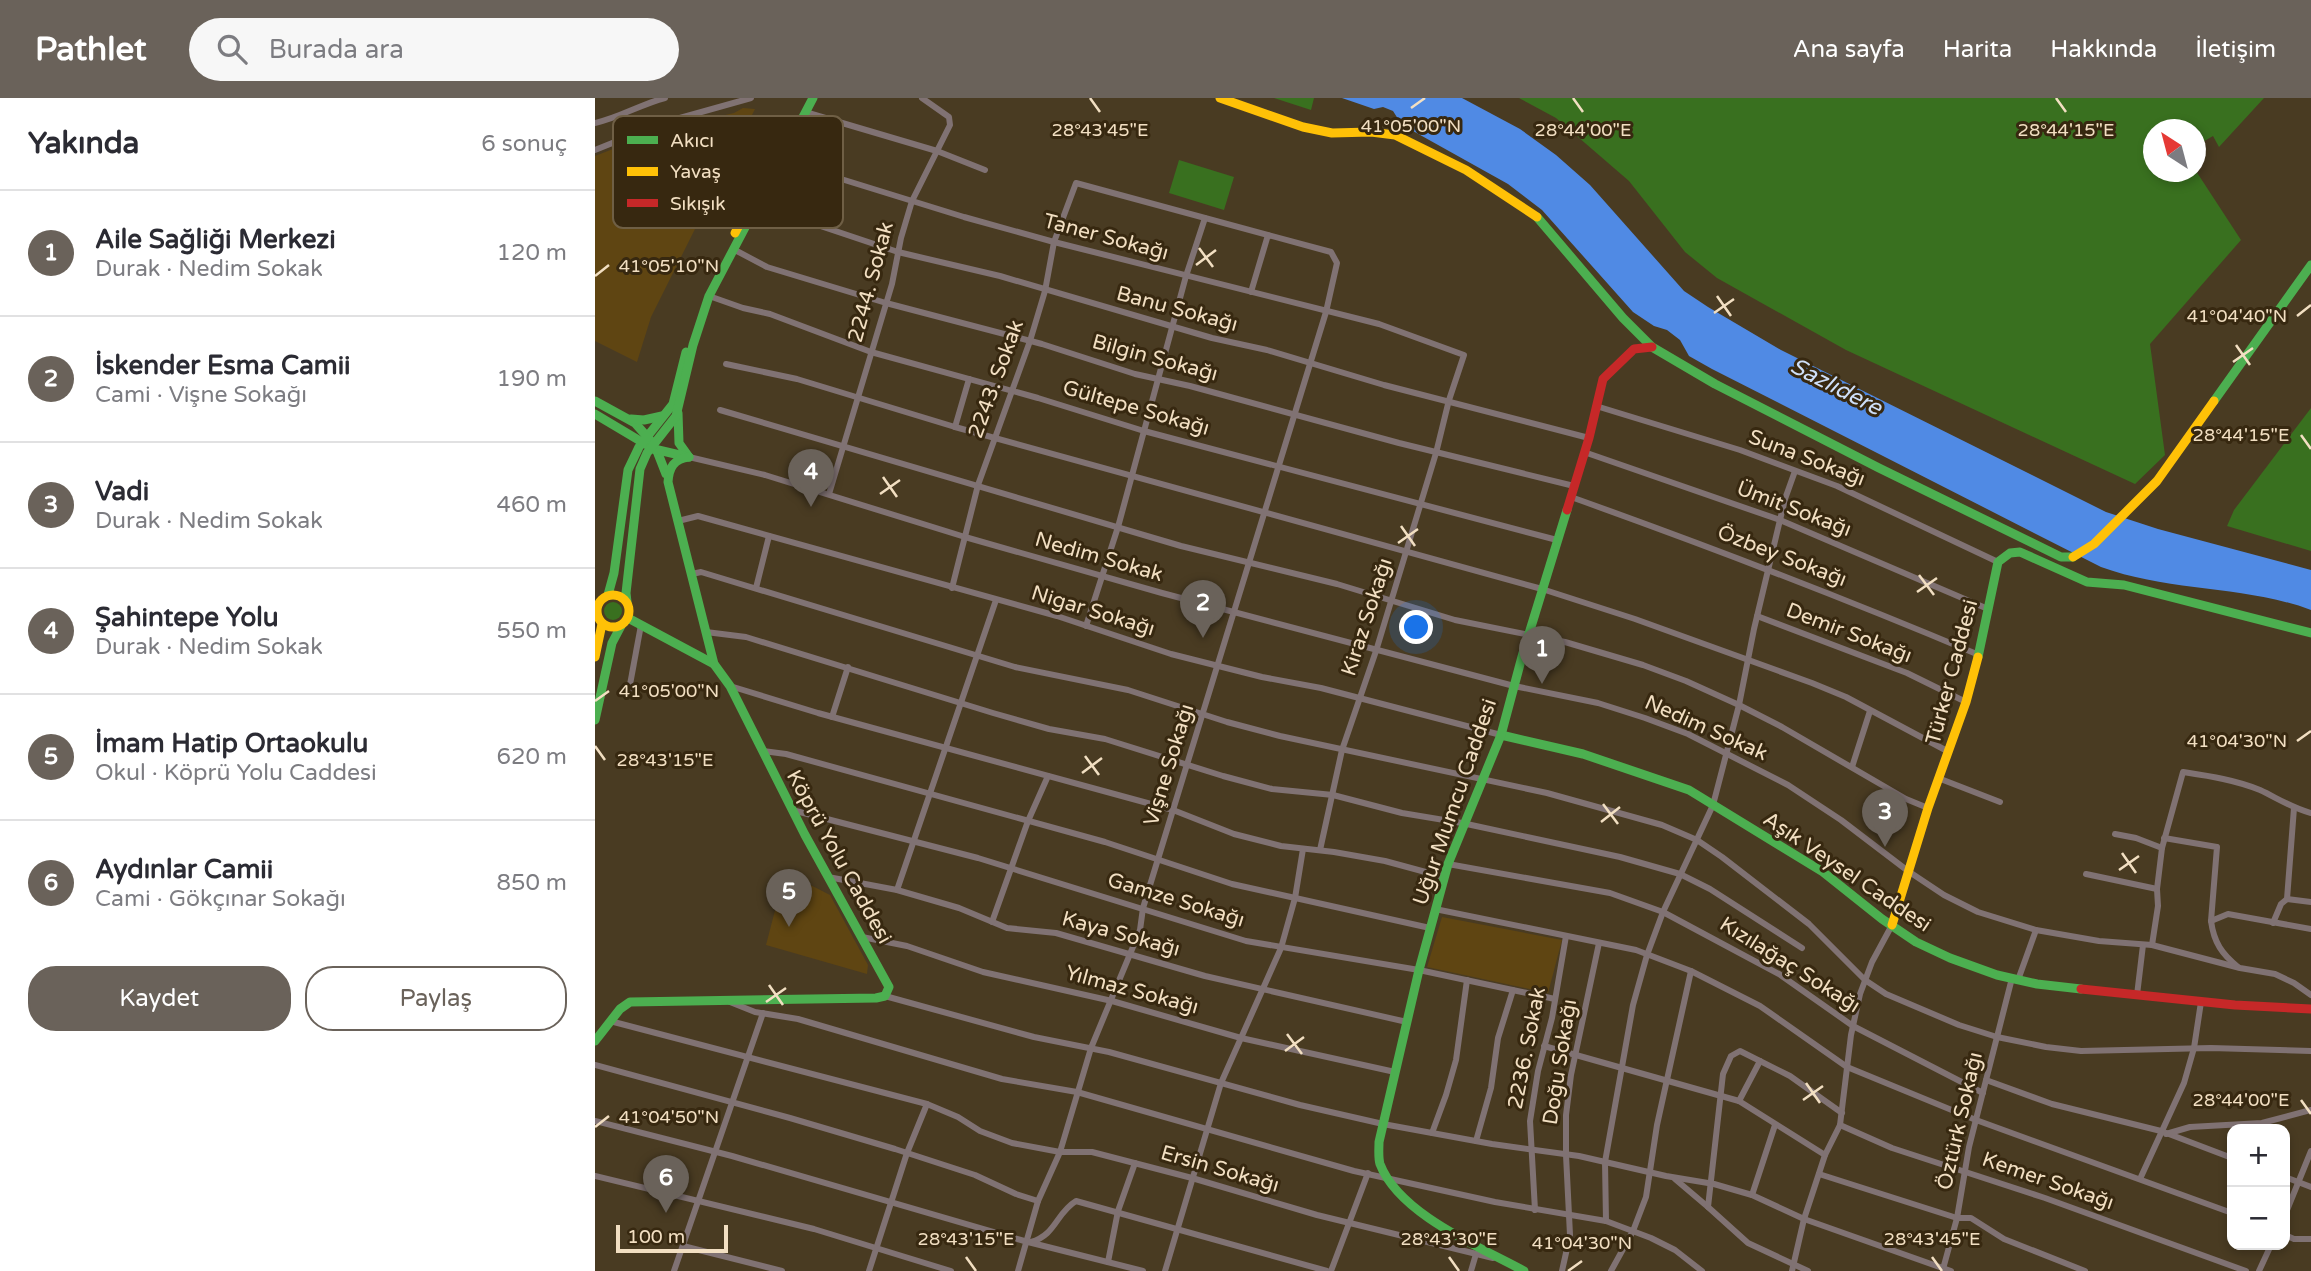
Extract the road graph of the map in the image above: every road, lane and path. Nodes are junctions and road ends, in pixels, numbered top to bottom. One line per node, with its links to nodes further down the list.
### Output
1 (665, 98): 7 (street)
2 (751, 98): 8 (street)
3 (810, 98): 6 (street); 9 (street)
4 (922, 98): 17 (street, 2244. Sokak)
5 (1220, 98): 38 (street)
6 (805, 112): 10 (street); 11 (street)
7 (616, 116)
8 (687, 116)
9 (800, 116)
10 (803, 116)
11 (819, 116)
12 (613, 117): 13 (street)
13 (595, 122)
14 (843, 123): 17 (street)
15 (613, 143): 16 (street)
16 (595, 150)
17 (937, 151): 18 (street); 20 (street, 2244. Sokak)
18 (985, 170)
19 (843, 180): 20 (street, Taner Sokağı)
20 (912, 201): 26 (street, Taner Sokağı); 28 (street, 2244. Sokak)
21 (1205, 218): 25 (street); 26 (street, 2243. Sokak); 30 (street)
22 (740, 228): 54 (street)
23 (745, 228): 27 (street)
24 (827, 228): 28 (street, Banu Sokağı)
25 (1268, 235): 32 (street); 35 (street, Vişne Sokağı)
26 (1054, 243): 30 (street, Taner Sokağı); 31 (street, 2243. Sokak)
27 (733, 249): 33 (street); 34 (street, Bilgin Sokağı)
28 (898, 252): 31 (street, Banu Sokağı); 34 (street, 2244. Sokak)
29 (2311, 265): 38 (street)
30 (1186, 276): 32 (street, Taner Sokağı); 36 (street)
31 (1045, 291): 36 (street, Banu Sokağı); 37 (street, 2243. Sokak)
32 (1251, 292): 35 (street, Taner Sokağı)
33 (709, 296): 39 (street, Gültepe Sokağı); 50 (street)
34 (886, 303): 37 (street, Bilgin Sokağı); 39 (street, 2244. Sokak)
35 (1326, 312): 40 (street, Taner Sokağı); 41 (street, Vişne Sokağı)
36 (1173, 326): 41 (street, Banu Sokağı); 44 (street)
37 (1030, 341): 44 (street, Bilgin Sokağı); 45 (street, 2243. Sokak)
38 (1652, 347): 49 (street, Uğur Mumcu Caddesi)
39 (871, 352): 43 (street, Gültepe Sokağı); 46 (street, 2244. Sokak)
40 (1464, 355): 47 (street, Kiraz Sokağı)
41 (1310, 363): 47 (street, Banu Sokağı); 53 (street, Vişne Sokağı)
42 (726, 365): 46 (street)
43 (969, 379): 45 (street, Gültepe Sokağı); 56 (street)
44 (1159, 379): 53 (street, Bilgin Sokağı); 57 (street)
45 (1011, 390): 57 (street, Gültepe Sokağı); 59 (street, 2243. Sokak)
46 (858, 396): 56 (street); 62 (street, 2244. Sokak)
47 (1448, 400): 60 (street, Banu Sokağı); 65 (street, Kiraz Sokağı)
48 (595, 401): 55 (street)
49 (1596, 406): 60 (street, Uğur Mumcu Caddesi); 69 (street, Suna Sokağı)
50 (679, 408): 63 (street); 66 (street)
51 (720, 410): 62 (street)
52 (595, 414): 58 (street)
53 (1294, 415): 65 (street, Bilgin Sokağı); 67 (street, Vişne Sokağı)
54 (663, 416): 55 (street); 61 (street)
55 (627, 418): 61 (street)
56 (955, 427): 59 (street)
57 (1144, 431): 67 (street, Gültepe Sokağı); 70 (street)
58 (624, 432): 61 (street); 68 (street)
59 (994, 438): 70 (street); 71 (street, 2243. Sokak)
60 (1589, 438): 64 (street, Uğur Mumcu Caddesi)
61 (645, 439): 63 (street, Köprü Yolu Caddesi); 68 (street)
62 (842, 446): 71 (street); 74 (street, 2244. Sokak)
63 (652, 448): 66 (street); 72 (street, Köprü Yolu Caddesi); 96 (street)
64 (1584, 452): 73 (street, Uğur Mumcu Caddesi); 78 (street, Ümit Sokağı)
65 (1436, 453): 73 (street, Bilgin Sokağı); 76 (street, Kiraz Sokağı)
66 (689, 457): 72 (street); 74 (street, Nedim Sokak)
67 (1279, 465): 76 (street, Gültepe Sokağı); 77 (street, Vişne Sokağı)
68 (628, 470): 93 (street)
69 (1795, 471): 78 (street); 86 (street, Suna Sokağı)
70 (1132, 477): 77 (street); 80 (street)
71 (978, 485): 80 (street); 82 (street, 2243. Sokak)
72 (669, 486): 79 (street, Köprü Yolu Caddesi)
73 (1574, 486): 75 (street, Uğur Mumcu Caddesi)
74 (829, 494): 82 (street, Nedim Sokak)
75 (1571, 497): 83 (street, Uğur Mumcu Caddesi); 87 (street, Özbey Sokağı)
76 (1420, 504): 83 (street, Gültepe Sokağı); 84 (street, Kiraz Sokağı)
77 (1264, 513): 84 (street); 85 (street, Vişne Sokağı)
78 (1780, 520): 87 (street); 97 (street, Ümit Sokağı)
79 (678, 522): 81 (street, Nigar Sokağı); 88 (street, Köprü Yolu Caddesi)
80 (1118, 527): 85 (street); 89 (street)
81 (769, 536): 90 (street); 91 (street, Nigar Sokağı)
82 (965, 537): 89 (street, Nedim Sokak); 91 (street, 2243. Sokak)
83 (1557, 540): 92 (street, Uğur Mumcu Caddesi)
84 (1406, 552): 92 (street); 95 (street, Kiraz Sokağı)
85 (1249, 562): 95 (street); 98 (street, Vişne Sokağı)
86 (1999, 562): 97 (street, Türker Caddesi); 106 (street)
87 (1768, 571): 99 (street); 110 (street, Özbey Sokağı)
88 (692, 574): 90 (street); 105 (street, Köprü Yolu Caddesi)
89 (1102, 576): 98 (street, Nedim Sokak); 104 (street)
90 (756, 588): 109 (street)
91 (952, 588): 94 (street, Nigar Sokağı)
92 (1542, 589): 107 (street, Uğur Mumcu Caddesi); 112 (street)
93 (608, 596): 96 (street); 101 (street)
94 (996, 600): 104 (street, Nigar Sokağı); 109 (street)
95 (1390, 600): 107 (street); 108 (street, Kiraz Sokağı)
96 (627, 602): 100 (street)
97 (1988, 609): 110 (street, Türker Caddesi)
98 (1234, 612): 108 (street, Nedim Sokak); 114 (street, Vişne Sokağı)
99 (1757, 616): 112 (street); 121 (street, Demir Sokağı)
100 (628, 618): 102 (street); 103 (street)
101 (602, 624): 103 (street); 111 (street)
102 (641, 625): 113 (street); 118 (street)
103 (621, 626): 126 (street)
104 (1086, 626): 114 (street, Nigar Sokağı)
105 (706, 632): 113 (street, Köprü Yolu Caddesi); 115 (street)
106 (2311, 633)
107 (1529, 634): 117 (street, Uğur Mumcu Caddesi); 122 (street)
108 (1376, 651): 117 (street, Nedim Sokak); 119 (street, Kiraz Sokağı)
109 (977, 655): 120 (street); 124 (street)
110 (1979, 655): 121 (street, Türker Caddesi)
111 (595, 657)
112 (1748, 660): 122 (street); 123 (street)
113 (714, 664): 116 (street, Köprü Yolu Caddesi)
114 (1217, 665): 119 (street, Nigar Sokağı); 124 (street, Vişne Sokağı)
115 (848, 667): 120 (street); 125 (street)
116 (730, 686): 125 (street); 130 (street, Köprü Yolu Caddesi)
117 (1514, 686): 127 (street, Uğur Mumcu Caddesi); 132 (street, Nedim Sokak)
118 (629, 690)
119 (1358, 698): 127 (street, Nigar Sokağı); 129 (street, Kiraz Sokağı)
120 (961, 702): 128 (street); 133 (street)
121 (1966, 702): 131 (street, Türker Caddesi)
122 (1739, 705): 132 (street); 134 (street)
123 (1870, 710): 131 (street); 134 (street)
124 (1202, 714): 129 (street); 133 (street, Vişne Sokağı)
125 (832, 717): 128 (street)
126 (595, 720)
127 (1501, 735): 137 (street, Uğur Mumcu Caddesi); 141 (street, Aşık Veysel Caddesi)
128 (946, 748): 135 (street); 138 (street)
129 (1342, 750): 137 (street); 139 (street, Kiraz Sokağı)
130 (761, 751): 138 (street); 144 (street, Köprü Yolu Caddesi)
131 (1949, 752): 136 (street, Türker Caddesi)
132 (1727, 755): 141 (street); 159 (street, Nedim Sokak)
133 (1187, 764): 139 (street); 145 (street, Vişne Sokağı)
134 (1852, 767): 142 (street)
135 (1048, 776): 145 (street); 147 (street)
136 (1938, 778): 140 (street); 142 (street, Türker Caddesi)
137 (1481, 781): 148 (street, Uğur Mumcu Caddesi); 151 (street)
138 (930, 795): 147 (street); 152 (street)
139 (1333, 795): 148 (street); 155 (street, Kiraz Sokağı)
140 (2000, 802)
141 (1713, 805): 151 (street); 175 (street, Aşık Veysel Caddesi)
142 (1928, 808): 159 (street, Türker Caddesi)
143 (2294, 808): 146 (street); 150 (street); 167 (street)
144 (792, 810): 152 (street, Gamze Sokağı); 162 (street, Köprü Yolu Caddesi)
145 (1173, 810): 154 (street); 156 (street, Vişne Sokağı)
146 (2311, 813)
147 (1028, 821): 156 (street); 158 (street)
148 (1462, 823): 157 (street, Uğur Mumcu Caddesi); 160 (street)
149 (2115, 834): 153 (street)
150 (2164, 838): 153 (street); 172 (street)
151 (1697, 840): 160 (street); 191 (street)
152 (914, 841): 158 (street, Gamze Sokağı); 165 (street)
153 (2162, 848): 164 (street)
154 (1303, 849): 155 (street); 166 (street)
155 (1320, 850): 163 (street)
156 (1158, 860): 166 (street); 169 (street, Vişne Sokağı)
157 (1448, 863): 163 (street, Uğur Mumcu Caddesi); 171 (street, Kızılağaç Sokağı)
158 (1011, 868): 169 (street, Gamze Sokağı); 173 (street)
159 (1908, 871): 175 (street, Türker Caddesi); 178 (street, Nedim Sokak)
160 (1680, 874): 171 (street); 185 (street)
161 (2087, 874): 164 (street)
162 (828, 877): 165 (street, Kaya Sokağı); 180 (street, Köprü Yolu Caddesi)
163 (1444, 877): 170 (street, Uğur Mumcu Caddesi)
164 (2157, 889): 183 (street)
165 (898, 890): 173 (street, Kaya Sokağı)
166 (1295, 898): 176 (street); 184 (street)
167 (2287, 899): 168 (street); 174 (street)
168 (2311, 902)
169 (1143, 908): 184 (street, Gamze Sokağı); 186 (street, Vişne Sokağı)
170 (1435, 909): 176 (street, Uğur Mumcu Caddesi); 179 (street)
171 (1663, 912): 187 (street); 207 (street, Kızılağaç Sokağı)
172 (2211, 921): 174 (street); 188 (street)
173 (992, 922): 186 (street, Kaya Sokağı)
174 (2273, 923): 177 (street)
175 (1892, 925): 191 (street, Türker Caddesi); 192 (street, Aşık Veysel Caddesi)
176 (1430, 928): 189 (street, Uğur Mumcu Caddesi)
177 (2311, 929)
178 (2036, 930): 182 (street, Nedim Sokak); 192 (street, Öztürk Sokağı)
179 (1566, 936): 181 (street); 199 (street, 2236. Sokak)
180 (862, 937): 198 (street, Köprü Yolu Caddesi); 201 (street, Yılmaz Sokağı)
181 (1599, 943): 187 (street); 215 (street, Doğu Sokağı)
182 (2143, 945): 183 (street, Nedim Sokak); 196 (street)
183 (2152, 946): 188 (street, Nedim Sokak)
184 (1281, 948): 189 (street, Gamze Sokağı); 194 (street)
185 (1802, 948)
186 (1131, 953): 194 (street, Kaya Sokağı); 201 (street, Vişne Sokağı)
187 (1647, 955): 190 (street); 220 (street)
188 (2240, 968): 197 (street, Nedim Sokak)
189 (1419, 970): 193 (street, Gamze Sokağı); 206 (street, Uğur Mumcu Caddesi)
190 (1692, 971): 219 (street); 223 (street)
191 (1865, 979): 207 (street, Türker Caddesi); 208 (street)
192 (2015, 979): 196 (street, Aşık Veysel Caddesi); 208 (street, Öztürk Sokağı)
193 (1467, 980): 195 (street, Gamze Sokağı); 240 (street)
194 (1263, 990): 206 (street, Kaya Sokağı); 209 (street)
195 (1513, 990): 199 (street, Gamze Sokağı); 241 (street)
196 (2137, 995): 202 (street, Aşık Veysel Caddesi)
197 (2311, 995)
198 (885, 996): 200 (street); 212 (street)
199 (1555, 999): 211 (street, 2236. Sokak)
200 (727, 1001): 204 (street); 205 (street)
201 (1112, 1001): 209 (street, Yılmaz Sokağı); 212 (street, Vişne Sokağı)
202 (2201, 1002): 203 (street, Aşık Veysel Caddesi); 213 (street)
203 (2311, 1009)
204 (764, 1013): 216 (street); 225 (street)
205 (610, 1021): 210 (street); 216 (street, Ersin Sokağı)
206 (1407, 1022): 221 (street, Uğur Mumcu Caddesi)
207 (1853, 1026): 219 (street, Türker Caddesi); 226 (street, Kızılağaç Sokağı)
208 (1997, 1037): 213 (street); 222 (street, Öztürk Sokağı)
209 (1241, 1038): 221 (street, Yılmaz Sokağı); 224 (street)
210 (595, 1041)
211 (1544, 1046): 215 (street); 242 (street, 2236. Sokak)
212 (1091, 1048): 224 (street); 225 (street, Vişne Sokağı)
213 (2194, 1048): 214 (street); 239 (street)
214 (2311, 1051)
215 (1575, 1055): 220 (street); 247 (street, Doğu Sokağı)
216 (749, 1056): 229 (street); 230 (street, Ersin Sokağı)
217 (1760, 1061): 227 (street); 228 (street); 232 (street)
218 (595, 1066): 229 (street)
219 (1846, 1067): 232 (street, Türker Caddesi); 233 (street)
220 (1621, 1068): 223 (street); 250 (street)
221 (1395, 1072): 235 (street, Uğur Mumcu Caddesi)
222 (1986, 1080): 226 (street, Öztürk Sokağı); 239 (street)
223 (1667, 1081): 227 (street); 253 (street)
224 (1221, 1083): 235 (street); 238 (street)
225 (1077, 1092): 238 (street); 245 (street, Vişne Sokağı)
226 (1983, 1093): 233 (street, Öztürk Sokağı)
227 (1720, 1094): 228 (street); 263 (street)
228 (1739, 1101): 236 (street)
229 (733, 1102): 244 (street); 246 (street)
230 (927, 1104): 245 (street, Ersin Sokağı); 246 (street)
231 (2311, 1110): 239 (street)
232 (1842, 1113): 237 (street, Türker Caddesi)
233 (1976, 1120): 252 (street, Öztürk Sokağı); 260 (street)
234 (595, 1121): 244 (street)
235 (1383, 1124): 240 (street); 257 (street, Uğur Mumcu Caddesi)
236 (1775, 1125): 248 (street); 265 (street)
237 (1840, 1125): 248 (street, Türker Caddesi); 252 (street, Kemer Sokağı)
238 (1206, 1130): 254 (street); 258 (street)
239 (2163, 1132): 249 (street); 260 (street)
240 (1432, 1133): 241 (street)
241 (1476, 1141): 242 (street)
242 (1533, 1149): 247 (street); 271 (street, 2236. Sokak)
243 (2311, 1151): 262 (street)
244 (715, 1152): 266 (street); 268 (street)
245 (1060, 1152): 251 (street, Ersin Sokağı); 267 (street, Vişne Sokağı)
246 (907, 1153): 267 (street); 268 (street)
247 (1566, 1154): 250 (street); 274 (street, Doğu Sokağı)
248 (1825, 1155): 255 (street, Türker Caddesi)
249 (2227, 1156)
250 (1605, 1162): 253 (street); 277 (street)
251 (1135, 1163): 258 (street, Ersin Sokağı); 273 (street)
252 (1964, 1171): 275 (street, Öztürk Sokağı); 308 (street, Kemer Sokağı)
253 (1650, 1173): 259 (street); 280 (street)
254 (1368, 1174): 257 (street); 278 (street)
255 (1819, 1174): 275 (street); 276 (street, Türker Caddesi)
256 (595, 1175): 266 (street)
257 (1387, 1177): 271 (street); 288 (street, Uğur Mumcu Caddesi)
258 (1192, 1178): 278 (street, Ersin Sokağı); 279 (street)
259 (1673, 1178): 263 (street); 270 (street)
260 (2140, 1179): 272 (street)
261 (2290, 1179): 262 (street)
262 (2298, 1182): 264 (street); 269 (street)
263 (1709, 1183): 265 (street); 270 (street)
264 (2311, 1187)
265 (1752, 1195): 276 (street)
266 (698, 1201): 284 (street); 285 (street)
267 (1038, 1201): 283 (street, Vişne Sokağı)
268 (892, 1202): 283 (street); 285 (street)
269 (2290, 1202)
270 (1708, 1207): 290 (street)
271 (1535, 1210): 274 (street)
272 (2227, 1211)
273 (1118, 1212): 279 (street); 283 (street); 289 (street)
274 (1570, 1216): 277 (street); 302 (street, Doğu Sokağı)
275 (1957, 1218): 291 (street, Öztürk Sokağı); 307 (street)
276 (1804, 1219): 290 (street, Türker Caddesi); 291 (street)
277 (1606, 1221): 280 (street)
278 (1348, 1223): 287 (street, Ersin Sokağı); 299 (street)
279 (1177, 1229): 298 (street); 299 (street)
280 (1633, 1231): 303 (street); 304 (street)
281 (2290, 1237): 282 (street)
282 (2311, 1239)
283 (1028, 1242): 289 (street); 296 (street, Vişne Sokağı)
284 (683, 1246): 292 (street); 293 (street)
285 (877, 1249): 294 (street); 295 (street)
286 (2269, 1250): 309 (street)
287 (1476, 1254): 288 (street, Ersin Sokağı); 300 (street)
288 (1507, 1261): 301 (street, Uğur Mumcu Caddesi)
289 (1108, 1262): 297 (street)
290 (1793, 1268): 305 (street)
291 (1943, 1270): 306 (street)
292 (674, 1271)
293 (782, 1271)
294 (869, 1271)
295 (951, 1271)
296 (1018, 1271)
297 (1143, 1271)
298 (1165, 1271)
299 (1329, 1271)
300 (1471, 1271)
301 (1524, 1271)
302 (1562, 1271)
303 (1611, 1271)
304 (1702, 1271)
305 (1808, 1271)
306 (1951, 1271)
307 (2085, 1271)
308 (2246, 1271)
309 (2259, 1271)

